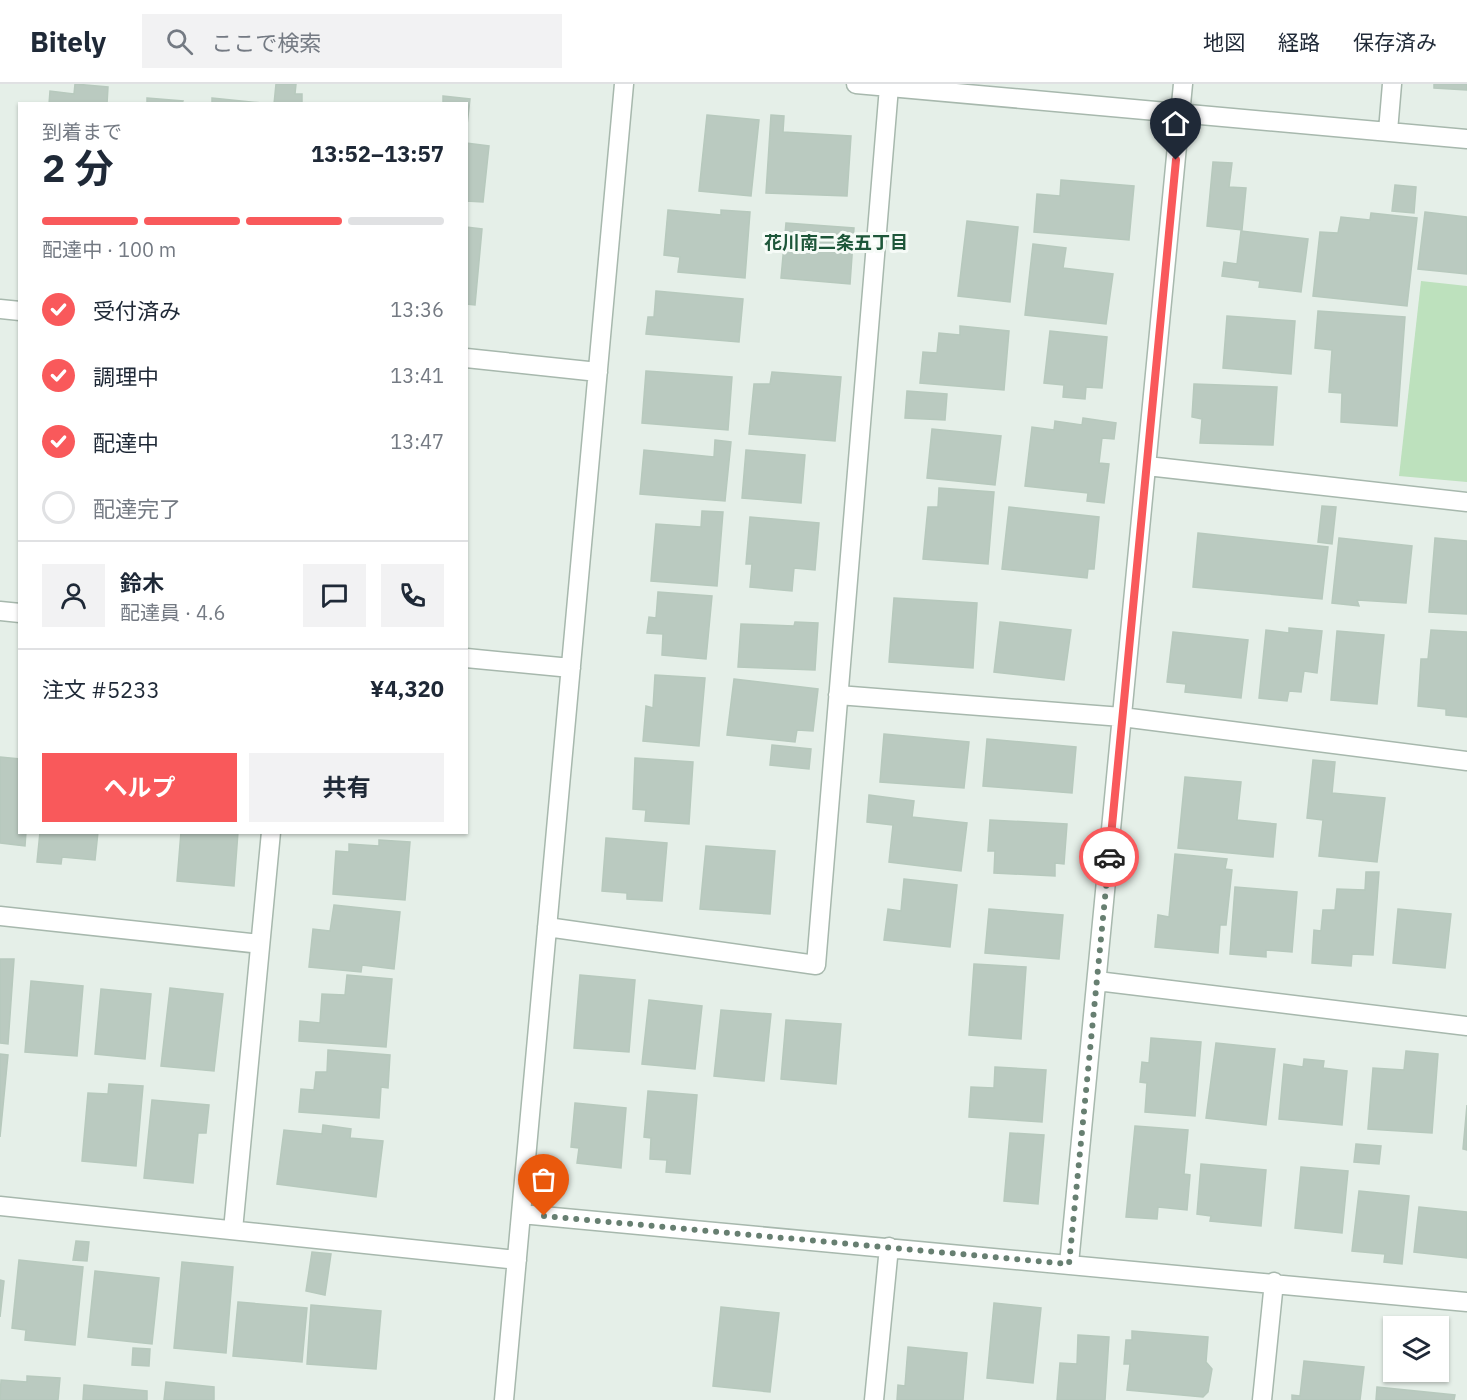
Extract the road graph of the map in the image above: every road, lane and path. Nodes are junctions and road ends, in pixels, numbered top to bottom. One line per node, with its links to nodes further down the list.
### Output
1 (624, 84): 12 (street)
2 (856, 84): 5 (street)
3 (1183, 84): 6 (street)
4 (1392, 84): 7 (street)
5 (889, 87): 6 (street); 19 (street)
6 (1181, 113): 7 (street); 13 (street)
7 (1388, 131): 8 (street)
8 (1467, 139)
9 (0, 309): 10 (street)
10 (18, 311)
11 (468, 358): 12 (street)
12 (598, 372): 18 (street)
13 (1147, 466): 14 (street); 20 (street)
14 (1467, 502)
15 (0, 611): 16 (street)
16 (18, 613)
17 (468, 658): 18 (street)
18 (571, 668): 24 (street)
19 (838, 695): 20 (street); 24 (street)
20 (1122, 717): 21 (street); 26 (street)
21 (1467, 760)
22 (271, 834): 25 (street)
23 (0, 916): 25 (street)
24 (547, 927): 29 (street)
25 (260, 944): 30 (street)
26 (1097, 981): 27 (street); 33 (street)
27 (1467, 1026)
28 (0, 1206): 30 (street)
29 (521, 1214): 31 (street); 32 (street)
30 (234, 1230): 32 (street)
31 (889, 1247): 33 (street); 37 (street)
32 (517, 1260): 36 (street)
33 (1069, 1264): 34 (street)
34 (1274, 1282): 35 (street); 38 (street)
35 (1467, 1302)
36 (504, 1400)
37 (873, 1400)
38 (1262, 1400)

